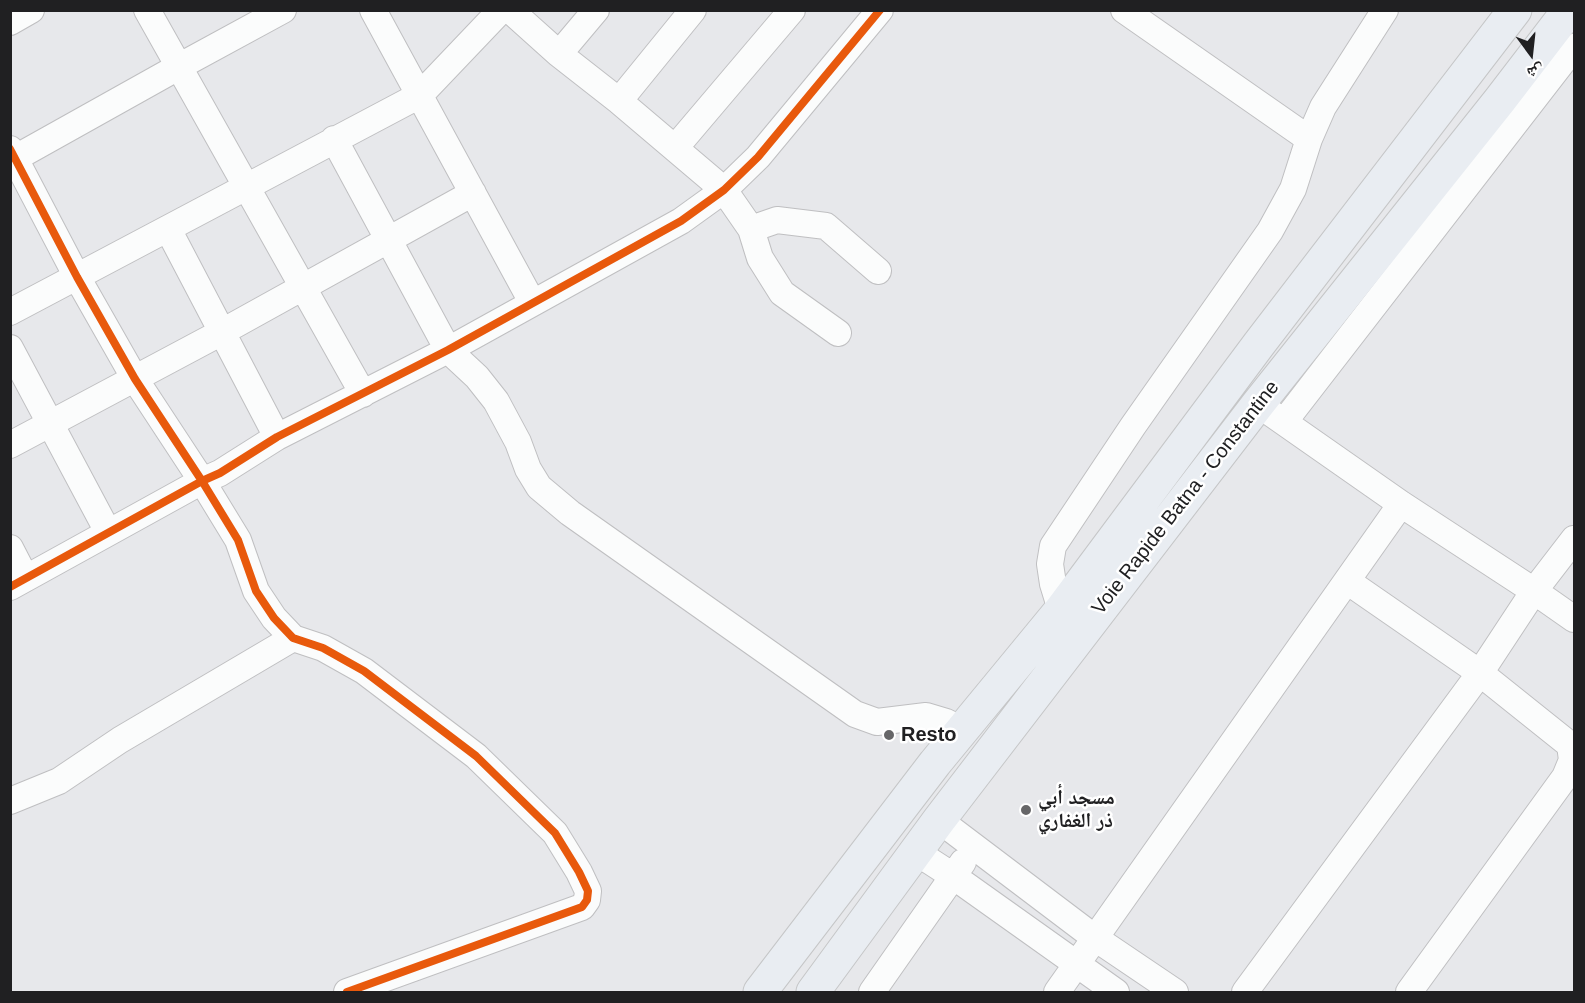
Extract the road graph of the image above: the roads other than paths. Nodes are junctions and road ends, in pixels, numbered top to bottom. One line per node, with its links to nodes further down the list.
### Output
1 (31, 10): 15 (street)
2 (147, 10): 18 (street)
3 (283, 10): 18 (street)
4 (373, 10): 19 (street)
5 (501, 10): 19 (street)
6 (510, 10): 17 (street)
7 (596, 10): 17 (street)
8 (693, 10): 20 (street)
9 (792, 10): 23 (street)
10 (880, 10): 26 (street)
11 (1124, 10): 22 (street)
12 (1385, 10): 22 (street)
13 (1515, 10): 55 (highway, Voie Rapide Batna - Constantine)
14 (1569, 10): 42 (highway, Voie Rapide Batna - Constantine)
15 (10, 22)
16 (1575, 46): 43 (street)
17 (559, 54): 20 (street)
18 (180, 66): 24 (street); 25 (street)
19 (420, 95): 21 (street); 27 (street)
20 (619, 101): 23 (street)
21 (334, 139): 25 (street); 30 (street)
22 (1308, 139): 55 (street)
23 (675, 148): 26 (street)
24 (12, 156): 32 (street)
25 (246, 187): 28 (street); 33 (street)
26 (724, 190): 29 (street); 34 (street)
27 (473, 193): 30 (street); 34 (street)
28 (168, 229): 32 (street); 36 (street)
29 (751, 229): 31 (street); 37 (street)
30 (388, 239): 33 (street); 39 (street)
31 (878, 271)
32 (77, 277): 35 (street); 40 (street)
33 (303, 286): 36 (street); 41 (street)
34 (532, 302): 39 (street)
35 (10, 312)
36 (222, 332): 40 (street); 45 (street)
37 (838, 333)
38 (10, 348): 44 (street)
39 (448, 350): 41 (street); 59 (street)
40 (135, 379): 44 (street); 47 (street)
41 (363, 394): 45 (street)
42 (1258, 404): 43 (street); 61 (highway, Voie Rapide Batna - Constantine)
43 (1284, 422): 48 (street)
44 (51, 423): 46 (street); 49 (street)
45 (277, 437): 47 (street)
46 (10, 446)
47 (202, 481): 49 (street); 57 (street)
48 (1401, 504): 52 (street); 54 (street)
49 (108, 532): 53 (street)
50 (1575, 539): 54 (street)
51 (10, 548): 53 (street)
52 (1347, 581): 58 (street); 65 (street)
53 (18, 582)
54 (1534, 591): 56 (street); 58 (street)
55 (1061, 610): 59 (highway, Voie Rapide Batna - Constantine)
56 (1575, 619)
57 (293, 638): 60 (street); 67 (street)
58 (1480, 673): 74 (street); 75 (street)
59 (963, 730): 68 (highway, Voie Rapide Batna - Constantine)
60 (10, 801)
61 (939, 820): 62 (street); 63 (highway, Voie Rapide Batna - Constantine)
62 (974, 846): 64 (street); 65 (street)
63 (916, 852): 64 (street); 69 (highway, Voie Rapide Batna - Constantine)
64 (952, 876): 66 (street); 70 (street)
65 (1095, 938): 66 (street); 73 (street)
66 (1077, 965): 71 (street); 72 (street)
67 (347, 993)
68 (759, 993)
69 (813, 993)
70 (872, 993)
71 (1057, 993)
72 (1116, 993)
73 (1175, 993)
74 (1245, 993)
75 (1408, 993)

